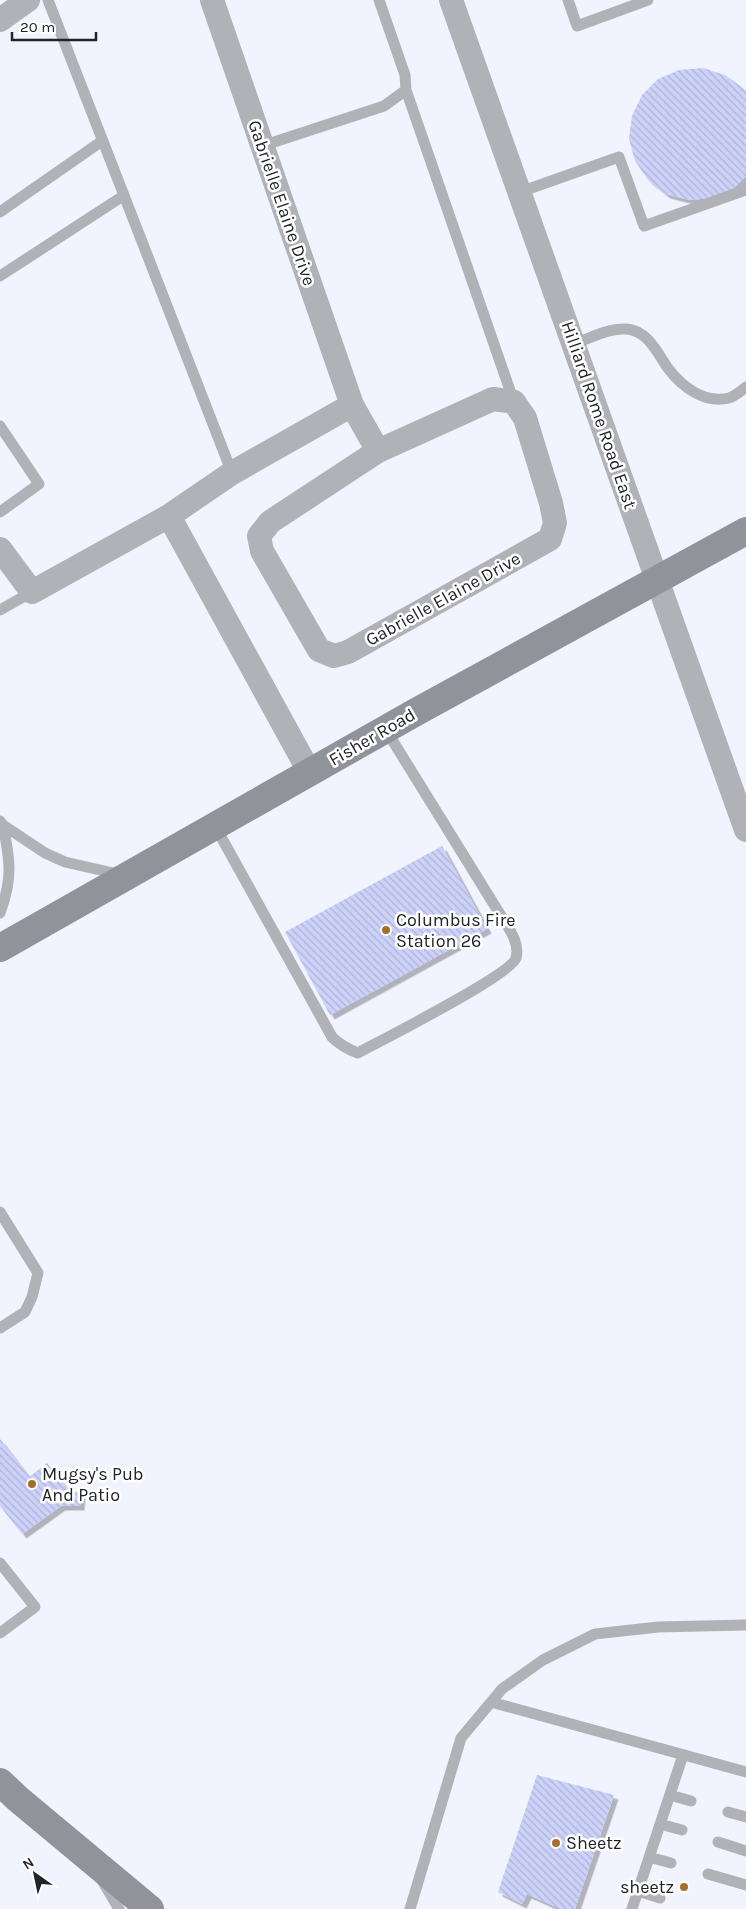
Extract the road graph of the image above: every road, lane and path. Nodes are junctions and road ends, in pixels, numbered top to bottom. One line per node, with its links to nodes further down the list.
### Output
1 (28, 0): 8 (street)
2 (48, 0): 10 (lane)
3 (212, 0): 11 (street, Gabrielle Elaine Drive)
4 (379, 0): 9 (lane)
5 (451, 0): 13 (street, Hilliard Rome Road East)
6 (568, 0): 7 (lane)
7 (648, 0)
8 (0, 20)
9 (406, 90): 11 (lane); 19 (lane)
10 (102, 141): 14 (lane); 15 (lane)
11 (262, 146): 20 (street, Gabrielle Elaine Drive)
12 (746, 190): 13 (lane)
13 (520, 192): 17 (street, Hilliard Rome Road East)
14 (123, 196): 16 (lane); 23 (lane)
15 (0, 212)
16 (0, 276)
17 (574, 344): 18 (lane); 28 (street, Hilliard Rome Road East)
18 (746, 388)
19 (514, 402): 22 (street, Gabrielle Elaine Drive); 22 (street, Gabrielle Elaine Drive)
20 (352, 405): 22 (street, Gabrielle Elaine Drive); 23 (street)
21 (0, 426): 24 (lane)
22 (378, 452)
23 (232, 473): 25 (street)
24 (0, 512)
25 (169, 516): 29 (street); 32 (street)
26 (746, 531): 28 (main road, Fisher Road)
27 (0, 549): 29 (street)
28 (657, 581): 31 (main road, Fisher Road); 35 (street, Hilliard Rome Road East)
29 (32, 592): 30 (lane)
30 (0, 610)
31 (386, 730): 32 (main road, Fisher Road); 34 (lane)
32 (310, 772): 34 (main road, Fisher Road)
33 (1, 823): 36 (lane); 37 (lane)
34 (214, 826): 36 (main road, Fisher Road)
35 (746, 830)
36 (127, 876): 38 (main road, Fisher Road)
37 (0, 913)
38 (0, 948)
39 (0, 1212): 40 (lane)
40 (0, 1328)
41 (0, 1563): 43 (lane)
42 (746, 1625): 44 (lane)
43 (0, 1632)
44 (491, 1702): 45 (lane); 65 (lane)
45 (683, 1755): 46 (lane); 48 (lane)
46 (746, 1772)
47 (0, 1782): 56 (main road)
48 (670, 1795): 49 (lane); 52 (lane)
49 (691, 1801)
50 (728, 1812): 51 (lane)
51 (746, 1818)
52 (660, 1824): 53 (lane); 57 (lane)
53 (682, 1830)
54 (718, 1842): 55 (lane)
55 (746, 1851)
56 (82, 1852): 63 (lane); 64 (main road)
57 (650, 1857): 58 (lane); 61 (lane)
58 (671, 1863)
59 (708, 1874): 60 (lane)
60 (746, 1885)
61 (638, 1891): 62 (lane); 66 (lane)
62 (660, 1898)
63 (119, 1909)
64 (150, 1909)
65 (410, 1909)
66 (632, 1909)

